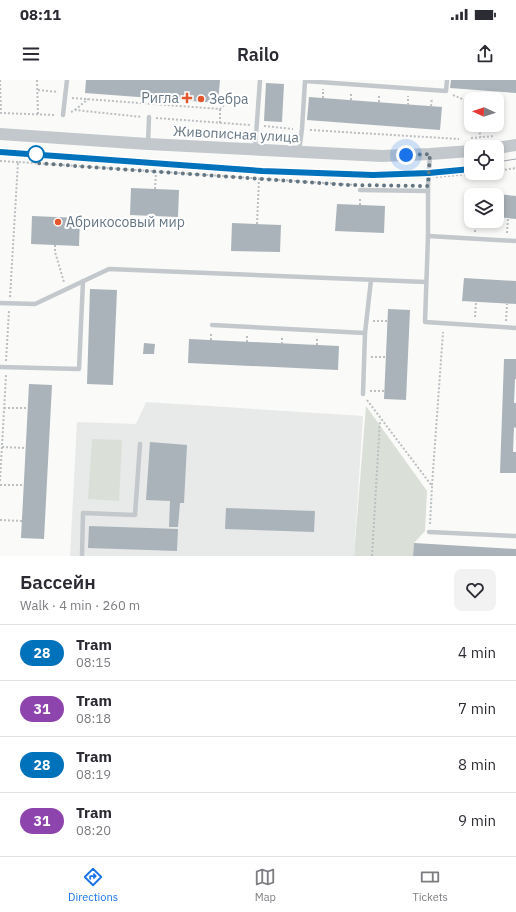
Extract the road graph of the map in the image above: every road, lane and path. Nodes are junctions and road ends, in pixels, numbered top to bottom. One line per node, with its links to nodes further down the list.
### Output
1 (0, 80): 14 (path)
2 (37, 80): 6 (path)
3 (66, 80): 8 (lane)
4 (447, 80): 7 (lane)
5 (261, 81): 10 (lane)
6 (38, 90): 8 (path); 14 (path)
7 (446, 92): 11 (path); 19 (lane)
8 (66, 95): 9 (path); 15 (lane)
9 (88, 99): 12 (path); 13 (path)
10 (258, 99): 12 (path); 18 (lane)
11 (464, 100)
12 (220, 109): 17 (path)
13 (75, 110): 15 (path); 16 (path)
14 (38, 115): 15 (path)
15 (63, 115)
16 (149, 117): 17 (path); 26 (lane)
17 (220, 123): 18 (path)
18 (256, 126): 19 (path); 29 (lane)
19 (302, 129): 24 (path); 30 (lane)
20 (480, 132): 23 (path)
21 (0, 134): 26 (street, Живописная улица)
22 (495, 136): 23 (path)
23 (482, 137): 25 (path)
24 (462, 139)
25 (468, 139)
26 (148, 144): 29 (street, Живописная улица)
27 (516, 145): 28 (street)
28 (504, 147)
29 (255, 149): 30 (street, Живописная улица)
30 (299, 152): 32 (street, Живописная улица)
31 (464, 152): 32 (street, Живописная улица)
32 (430, 154): 41 (lane)
33 (0, 161): 34 (path)
34 (18, 162): 37 (path); 56 (path)
35 (516, 168): 36 (path)
36 (504, 170)
37 (156, 172): 39 (path); 42 (path)
38 (464, 175): 41 (path)
39 (259, 179): 40 (path); 45 (path)
40 (355, 185)
41 (428, 188): 43 (lane); 46 (lane)
42 (155, 189)
43 (360, 190)
44 (508, 218): 47 (path)
45 (257, 224)
46 (428, 236): 47 (lane); 52 (lane)
47 (506, 241): 48 (lane)
48 (516, 241)
49 (55, 245): 53 (path)
50 (371, 280): 51 (lane); 52 (lane); 58 (lane)
51 (83, 281): 53 (lane); 69 (lane)
52 (426, 282): 60 (lane)
53 (66, 289): 56 (lane)
54 (476, 302): 62 (path)
55 (0, 303): 56 (lane)
56 (10, 304): 69 (path)
57 (507, 304): 63 (path)
58 (367, 321): 59 (path); 65 (lane)
59 (388, 321)
60 (443, 323): 62 (lane); 81 (path)
61 (212, 325): 65 (lane)
62 (474, 325): 63 (lane)
63 (506, 327): 64 (lane)
64 (516, 328)
65 (366, 333): 66 (lane)
66 (364, 357): 67 (path); 71 (lane)
67 (386, 357)
68 (0, 367): 69 (lane)
69 (6, 367): 72 (path)
70 (384, 391): 71 (path)
71 (363, 393): 74 (path)
72 (4, 408): 73 (path); 76 (path)
73 (28, 408)
74 (380, 418): 81 (path); 87 (path)
75 (140, 444): 86 (lane)
76 (2, 447): 77 (path); 78 (path)
77 (26, 448)
78 (0, 481)
79 (0, 485): 80 (path)
80 (24, 485)
81 (432, 486): 84 (path)
82 (0, 520): 83 (path)
83 (22, 521)
84 (429, 532): 85 (lane)
85 (516, 536)
86 (82, 556)
87 (372, 556)

